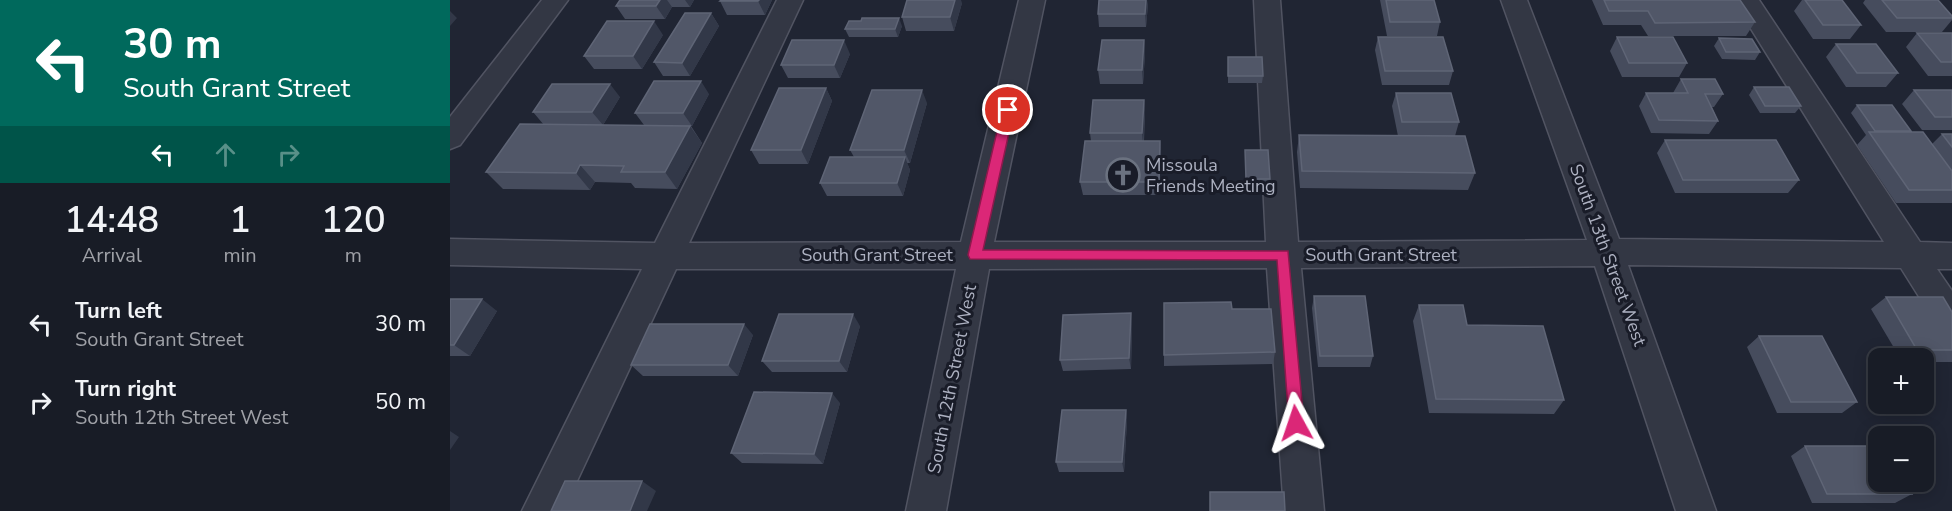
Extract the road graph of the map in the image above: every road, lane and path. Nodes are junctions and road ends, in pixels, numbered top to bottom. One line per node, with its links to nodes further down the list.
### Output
1 (555, 0): 7 (street)
2 (790, 0): 13 (street)
3 (1032, 0): 10 (street, South 12th Street West)
4 (1267, 0): 11 (street)
5 (1514, 0): 9 (street, South 13th Street West)
6 (1746, 0): 12 (street)
7 (450, 138)
8 (450, 252): 13 (street, South Grant Street)
9 (1605, 252): 11 (street, South Grant Street); 12 (street, South Grant Street); 19 (street, South 13th Street West)
10 (975, 255): 11 (street, South Grant Street); 13 (street, South Grant Street); 17 (street, South 12th Street West)
11 (1283, 255): 18 (street)
12 (1912, 255): 14 (street, South Grant Street); 15 (street)
13 (665, 256): 16 (street)
14 (1952, 256)
15 (1952, 320)
16 (542, 511)
17 (926, 511)
18 (1304, 511)
19 (1696, 511)

